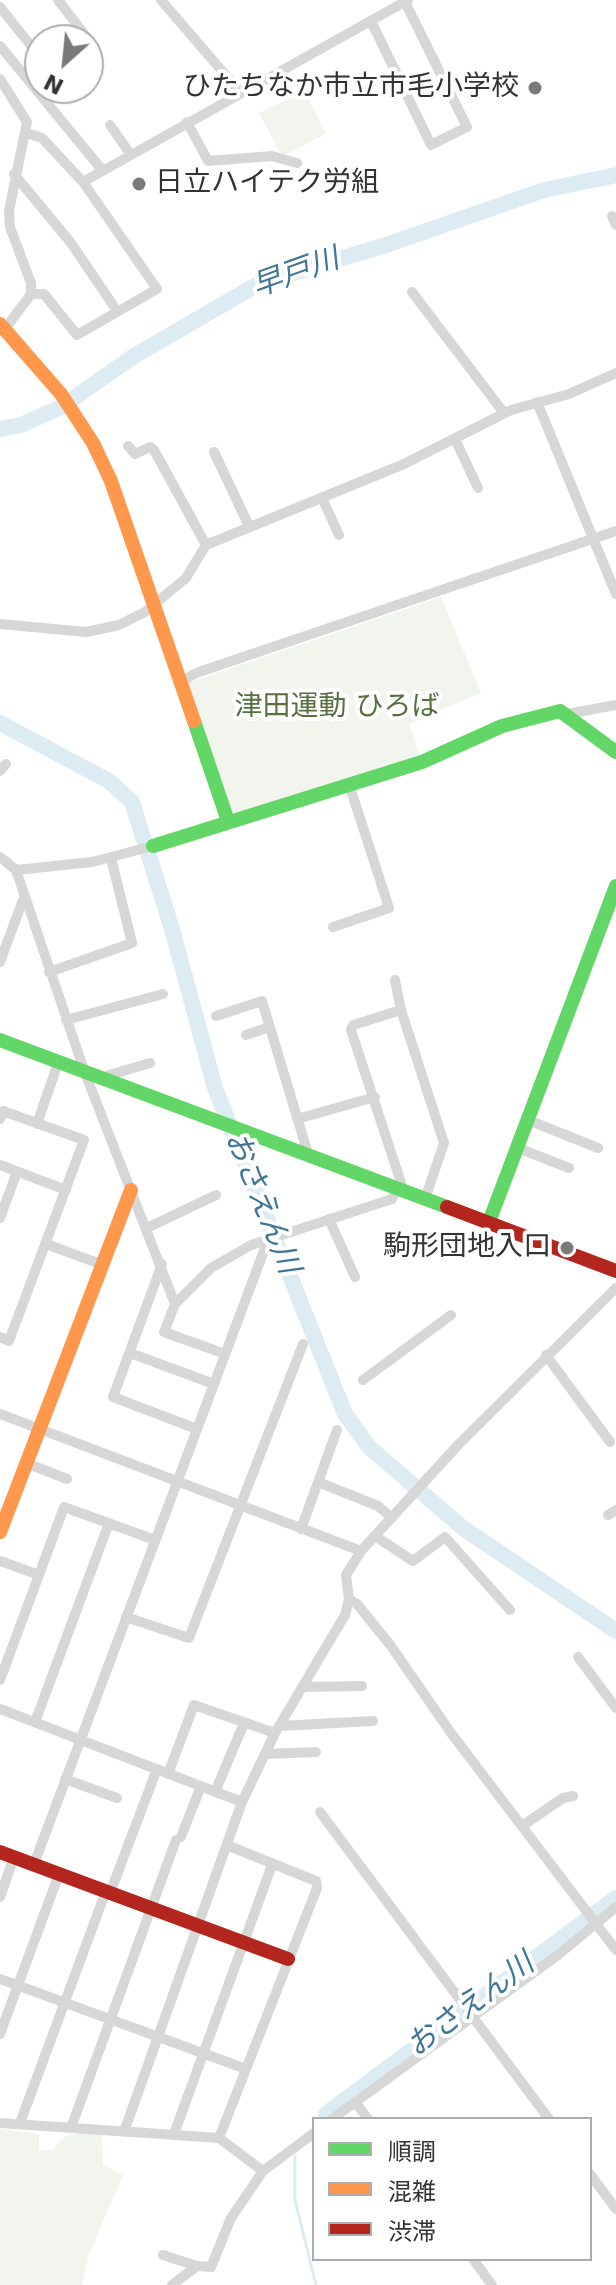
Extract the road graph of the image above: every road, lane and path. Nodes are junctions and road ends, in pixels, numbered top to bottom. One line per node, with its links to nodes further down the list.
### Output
1 (58, 0): 6 (street)
2 (161, 0): 10 (street)
3 (406, 1): 5 (street); 5 (street)
4 (0, 7): 7 (street)
5 (371, 21): 10 (street)
6 (76, 24)
7 (24, 37)
8 (0, 46): 16 (street)
9 (0, 79): 13 (street)
10 (241, 93): 11 (street)
11 (187, 122): 14 (street); 15 (street)
12 (110, 125): 14 (street)
13 (27, 133): 17 (street); 18 (street)
14 (131, 155): 16 (street)
15 (297, 163)
16 (103, 171): 18 (street)
17 (14, 174): 20 (street); 21 (street)
18 (83, 182): 21 (street)
19 (412, 292): 25 (street)
20 (31, 294): 21 (street); 22 (street)
21 (117, 311)
22 (2, 327): 37 (street)
23 (616, 373): 24 (street)
24 (537, 402): 25 (street); 34 (street)
25 (504, 413): 26 (street)
26 (455, 439): 29 (street); 30 (street)
27 (128, 446): 35 (street)
28 (214, 452): 31 (street)
29 (478, 488)
30 (322, 498): 31 (street); 33 (street)
31 (249, 526): 35 (street)
32 (616, 531): 34 (street)
33 (339, 535)
34 (594, 540): 36 (street); 39 (street)
35 (206, 545): 37 (street)
36 (616, 594)
37 (155, 605): 38 (street); 39 (street)
38 (0, 624)
39 (181, 682): 44 (street)
40 (616, 705): 41 (street)
41 (567, 714): 42 (street); 43 (street)
42 (616, 752)
43 (349, 784): 44 (street); 51 (street)
44 (228, 821): 45 (street)
45 (153, 846): 47 (street)
46 (0, 857): 48 (street)
47 (111, 858): 48 (street); 54 (street)
48 (16, 870): 50 (street)
49 (616, 886): 70 (street)
50 (24, 899): 52 (street); 54 (street)
51 (333, 927)
52 (4, 940): 53 (street)
53 (0, 962)
54 (49, 972): 59 (street)
55 (395, 980): 57 (street)
56 (163, 994): 59 (street)
57 (401, 1010): 67 (street); 82 (street)
58 (216, 1016): 60 (street)
59 (66, 1020): 65 (street)
60 (270, 1027): 61 (street); 69 (street)
61 (246, 1035)
62 (0, 1040): 63 (street)
63 (58, 1063): 65 (street); 71 (street)
64 (150, 1063): 66 (street)
65 (85, 1073): 66 (street); 79 (street)
66 (106, 1080): 74 (street)
67 (375, 1097): 69 (street); 80 (street)
68 (0, 1119): 71 (street)
69 (297, 1119): 74 (street)
70 (528, 1120): 72 (street); 73 (street)
71 (37, 1124): 78 (street)
72 (518, 1148): 76 (street); 85 (street)
73 (598, 1148)
74 (309, 1157): 80 (street)
75 (0, 1165): 77 (street)
76 (569, 1168)
77 (17, 1172): 78 (street); 83 (street)
78 (66, 1190): 88 (street)
79 (131, 1190): 86 (street); 90 (street)
80 (401, 1190): 82 (street); 84 (street)
81 (216, 1195): 86 (street)
82 (425, 1199): 85 (street)
83 (0, 1218)
84 (329, 1219): 87 (street); 92 (street)
85 (489, 1222): 91 (street)
86 (147, 1228): 89 (street)
87 (268, 1240): 94 (street); 99 (street)
88 (46, 1244): 90 (street); 96 (street)
89 (162, 1264): 94 (street); 98 (street)
90 (103, 1265): 104 (street)
91 (616, 1271)
92 (355, 1277)
93 (616, 1288): 100 (street)
94 (175, 1304): 99 (street)
95 (451, 1315): 101 (street)
96 (0, 1337)
97 (303, 1344): 112 (street)
98 (130, 1353): 102 (street); 105 (street)
99 (225, 1354): 102 (street)
100 (546, 1355): 107 (street); 113 (street)
101 (363, 1380)
102 (214, 1384): 105 (street)
103 (0, 1414): 104 (street)
104 (38, 1429): 108 (street); 110 (street)
105 (197, 1429): 110 (street)
106 (337, 1430): 111 (street)
107 (610, 1442)
108 (26, 1463): 109 (street); 116 (street)
109 (67, 1479)
110 (177, 1482): 112 (street); 118 (street)
111 (318, 1482): 113 (street); 115 (street)
112 (240, 1506): 115 (street); 124 (street)
113 (392, 1518): 117 (street)
114 (109, 1523): 118 (street); 121 (street); 132 (street)
115 (301, 1529): 119 (street)
116 (0, 1532)
117 (375, 1536): 119 (street); 123 (street)
118 (155, 1540): 124 (street)
119 (361, 1551): 122 (street)
120 (0, 1561): 121 (street)
121 (39, 1575): 126 (street)
122 (349, 1599): 128 (street); 147 (street)
123 (510, 1610)
124 (126, 1617): 135 (street)
125 (578, 1657): 129 (street)
126 (0, 1680)
127 (362, 1686): 128 (street)
128 (302, 1687): 134 (street)
129 (616, 1708)
130 (0, 1709): 132 (street)
131 (373, 1721): 134 (street)
132 (35, 1722): 135 (street)
133 (244, 1723): 134 (street); 139 (street); 142 (street)
134 (277, 1730): 137 (street)
135 (80, 1739): 138 (street); 140 (street)
136 (316, 1752): 137 (street)
137 (265, 1754): 145 (street)
138 (157, 1769): 139 (street); 153 (street)
139 (168, 1774): 141 (street)
140 (65, 1779): 144 (street); 150 (street)
141 (201, 1786): 142 (street); 155 (street)
142 (215, 1792): 145 (street)
143 (573, 1796): 147 (street)
144 (117, 1798)
145 (242, 1802): 148 (street)
146 (320, 1812): 165 (street)
147 (522, 1826): 157 (street)
148 (229, 1846): 151 (street); 158 (street)
149 (7, 1854): 150 (street); 154 (street)
150 (34, 1864): 152 (street)
151 (272, 1865): 159 (street); 161 (street)
152 (59, 1874): 153 (street); 163 (street)
153 (108, 1892): 155 (street); 164 (street)
154 (0, 1897)
155 (149, 1907): 158 (street); 166 (street)
156 (616, 1907): 157 (street)
157 (595, 1923): 160 (street); 165 (street)
158 (200, 1926): 159 (street); 168 (street)
159 (244, 1943): 161 (street); 169 (street)
160 (616, 1950)
161 (288, 1959): 170 (street)
162 (0, 1979): 163 (street)
163 (18, 1986): 164 (street); 167 (street)
164 (65, 2003): 166 (street); 176 (street)
165 (473, 2015): 171 (street); 174 (street)
166 (109, 2019): 168 (street); 177 (street)
167 (0, 2034)
168 (159, 2037): 169 (street); 178 (street)
169 (203, 2054): 170 (street); 179 (street)
170 (246, 2069): 181 (street)
171 (355, 2102): 172 (street); 173 (street)
172 (335, 2117)
173 (366, 2117)
174 (548, 2117)
175 (0, 2123): 176 (street)
176 (20, 2123): 177 (street)
177 (72, 2125): 178 (street)
178 (125, 2129): 179 (street)
179 (174, 2134): 181 (street)
180 (312, 2134): 182 (street)
181 (219, 2138): 182 (street)
182 (263, 2171): 187 (street)
183 (592, 2177): 184 (street)
184 (616, 2209)
185 (163, 2255): 187 (street)
186 (474, 2261): 189 (street)
187 (197, 2266): 188 (street)
188 (172, 2285)
189 (492, 2285)

